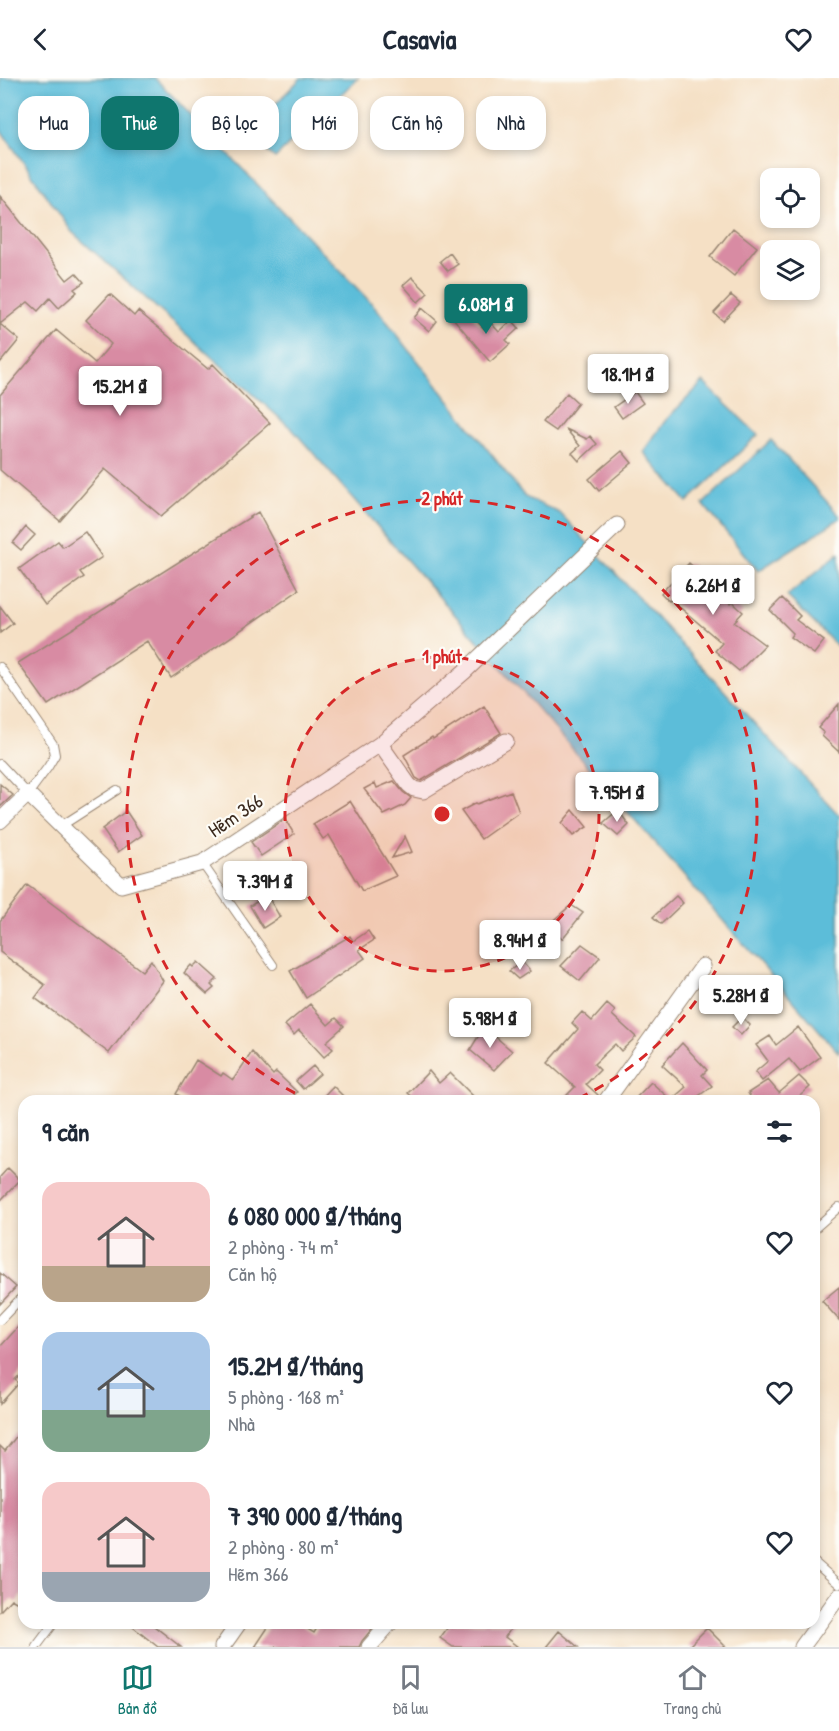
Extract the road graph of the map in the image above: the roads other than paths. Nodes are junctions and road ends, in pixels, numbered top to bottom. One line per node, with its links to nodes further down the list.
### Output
1 (617, 525): 4 (street, Hẽm 366)
2 (0, 667): 7 (lane)
3 (506, 741): 4 (street)
4 (380, 744): 10 (street, Hẽm 366)
5 (0, 764): 7 (lane)
6 (117, 790): 9 (lane)
7 (28, 794): 8 (street); 9 (street, Hẽm 366)
8 (0, 821)
9 (61, 826): 10 (street, Hẽm 366)
10 (202, 863): 11 (lane)
11 (273, 965)
12 (704, 966): 13 (street)
13 (610, 1095)
14 (839, 1207): 15 (lane)
15 (820, 1224)
16 (18, 1301): 17 (lane)
17 (0, 1320)
18 (820, 1567): 19 (lane)
19 (839, 1584)
20 (839, 1596): 21 (street)
21 (820, 1622)
22 (50, 1629): 26 (lane)
23 (235, 1629): 27 (street)
24 (385, 1629): 28 (street)
25 (815, 1629): 29 (street)
26 (36, 1647)
27 (222, 1647)
28 (369, 1647)
29 (802, 1647)

